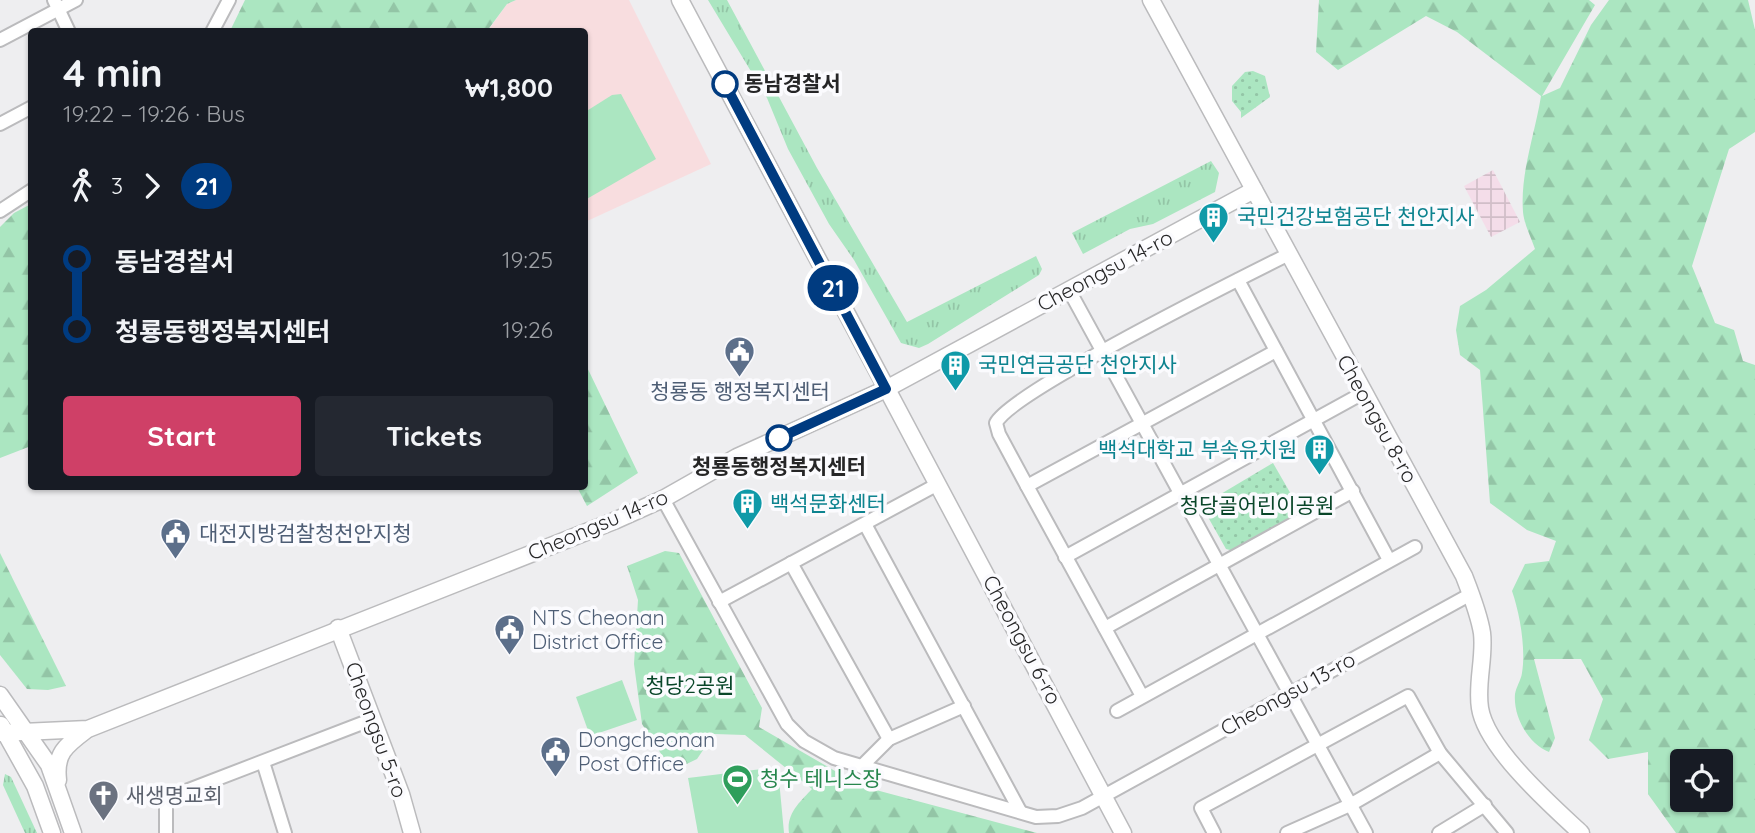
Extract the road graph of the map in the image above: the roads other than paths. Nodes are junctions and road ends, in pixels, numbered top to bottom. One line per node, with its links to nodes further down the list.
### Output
1 (76, 0): 5 (street)
2 (229, 0): 7 (street)
3 (680, 0): 19 (street, Cheongsu 6-ro)
4 (1151, 0): 11 (street, Cheongsu 8-ro)
5 (56, 5): 6 (street); 8 (street)
6 (67, 28)
7 (214, 28)
8 (0, 40)
9 (28, 109): 10 (street)
10 (0, 124)
11 (1254, 190): 14 (street, Cheongsu 8-ro); 16 (street, Cheongsu 14-ro)
12 (28, 193): 13 (street)
13 (0, 211)
14 (1287, 255): 15 (street); 20 (street, Cheongsu 8-ro)
15 (1238, 280): 17 (street); 18 (street)
16 (1069, 290): 18 (street); 19 (street, Cheongsu 14-ro)
17 (1276, 351): 21 (street); 22 (street)
18 (1104, 352): 22 (street); 24 (street)
19 (886, 389): 23 (street, Cheongsu 6-ro); 27 (street, Cheongsu 14-ro)
20 (1363, 393): 21 (street); 34 (street, Cheongsu 8-ro)
21 (1314, 420): 25 (street); 26 (street)
22 (1143, 424): 24 (street); 26 (street)
23 (938, 484): 28 (street); 53 (street, Cheongsu 6-ro)
24 (1027, 486): 30 (street)
25 (1353, 491): 31 (street); 33 (street)
26 (1181, 495): 30 (street); 33 (street)
27 (663, 499): 35 (street); 36 (street, Cheongsu 14-ro)
28 (865, 524): 32 (street); 42 (street)
29 (1415, 547): 31 (street)
30 (1065, 556): 37 (street)
31 (1389, 560): 38 (street)
32 (792, 563): 35 (street); 48 (street)
33 (1219, 565): 37 (street); 38 (street)
34 (1471, 594): 39 (street, Cheongsu 13-ro); 68 (street, Cheongsu 8-ro)
35 (719, 602): 52 (street)
36 (338, 628): 44 (street, Cheongsu 5-ro); 45 (street, Cheongsu 14-ro)
37 (1105, 628): 41 (street)
38 (1256, 635): 39 (street); 41 (street)
39 (1288, 694): 49 (street); 53 (street, Cheongsu 13-ro)
40 (0, 695): 47 (street)
41 (1142, 696): 43 (street)
42 (964, 706): 48 (street); 56 (street)
43 (1117, 711)
44 (373, 719): 51 (street); 61 (street, Cheongsu 5-ro)
45 (88, 729): 47 (street, Cheongsu 14-ro); 58 (street)
46 (2, 730): 47 (street, Cheongsu 14-ro); 57 (street)
47 (26, 733): 58 (street)
48 (889, 739): 52 (street)
49 (1318, 745): 50 (street); 54 (street); 63 (street)
50 (1440, 753): 54 (street); 55 (street)
51 (264, 762): 59 (street); 60 (street)
52 (861, 767): 56 (street)
53 (1105, 796): 56 (street); 62 (street, Cheongsu 6-ro)
54 (1350, 805): 64 (street); 65 (street)
55 (1485, 805): 66 (street); 67 (street)
56 (1020, 811)
57 (52, 833)
58 (73, 833)
59 (166, 833)
60 (285, 833)
61 (412, 833)
62 (1123, 833)
63 (1214, 833)
64 (1287, 833)
65 (1366, 833)
66 (1439, 833)
67 (1507, 833)
68 (1581, 833)

